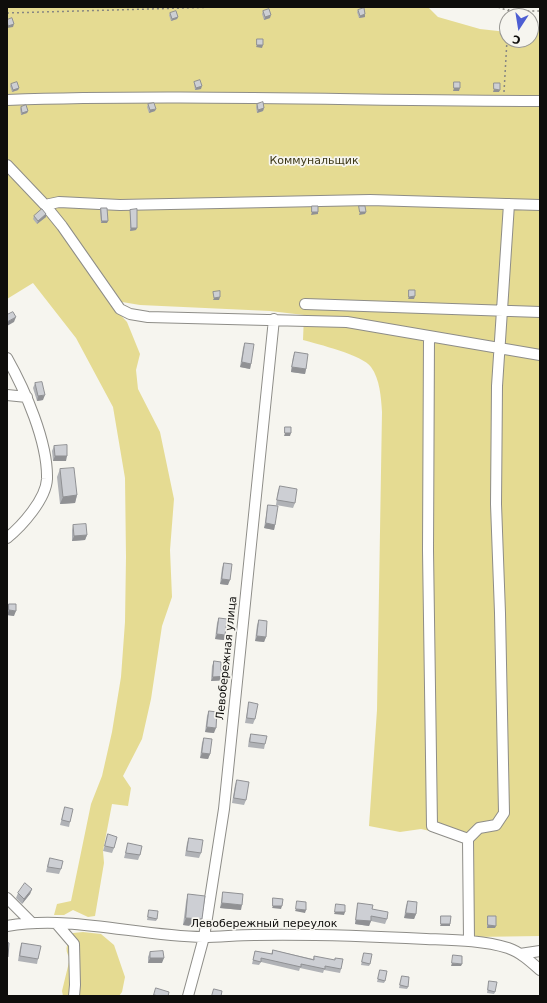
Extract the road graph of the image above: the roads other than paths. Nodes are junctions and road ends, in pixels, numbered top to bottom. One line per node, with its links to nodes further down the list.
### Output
1 (7, 100): 2 (street)
2 (540, 101)
3 (7, 165): 5 (street)
4 (509, 204): 5 (street); 6 (street); 8 (street)
5 (45, 205): 10 (street)
6 (540, 205)
7 (305, 304): 8 (street)
8 (502, 312): 9 (street); 12 (street)
9 (540, 312)
10 (274, 319): 11 (street); 23 (street, Левобережная улица)
11 (429, 336): 12 (street); 18 (street)
12 (500, 348): 13 (street); 18 (street)
13 (540, 355)
14 (7, 358): 16 (street)
15 (7, 395): 16 (street)
16 (27, 397): 17 (street)
17 (7, 538)
18 (468, 838): 24 (street)
19 (7, 898): 20 (street)
20 (31, 922): 21 (street, Левобережный переулок); 22 (street, Левобережный переулок)
21 (56, 923): 23 (street, Левобережный переулок); 28 (street)
22 (7, 926)
23 (204, 937): 24 (street, Левобережный переулок); 29 (street, Левобережная улица)
24 (469, 941): 26 (street, Левобережный переулок)
25 (540, 951): 26 (street)
26 (520, 954): 27 (street)
27 (540, 970)
28 (74, 996)
29 (188, 996)

